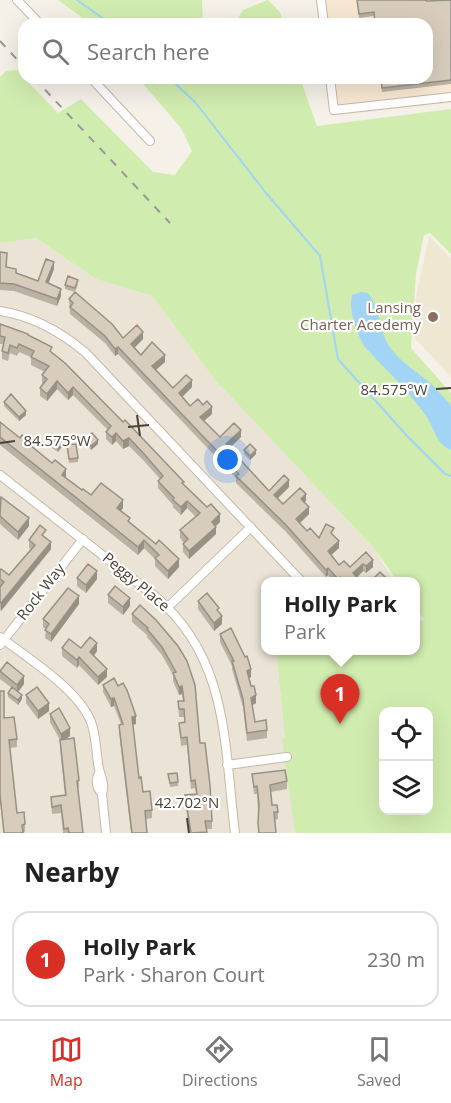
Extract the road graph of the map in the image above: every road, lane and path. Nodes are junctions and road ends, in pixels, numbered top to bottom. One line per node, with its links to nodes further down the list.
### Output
1 (17, 0): 3 (street)
2 (321, 0): 4 (street)
3 (34, 18)
4 (323, 18)
5 (97, 84): 8 (street)
6 (331, 84): 7 (street)
7 (451, 97)
8 (150, 141)
9 (0, 311): 11 (street)
10 (0, 475): 12 (street, Peggy Place)
11 (251, 528): 13 (street); 14 (street)
12 (83, 539): 14 (street, Peggy Place); 15 (street, Rock Way)
13 (297, 577)
14 (168, 607): 17 (street, Peggy Place)
15 (1, 641): 18 (street)
16 (286, 757): 17 (street)
17 (227, 765): 19 (street, Peggy Place)
18 (106, 833)
19 (235, 833)

